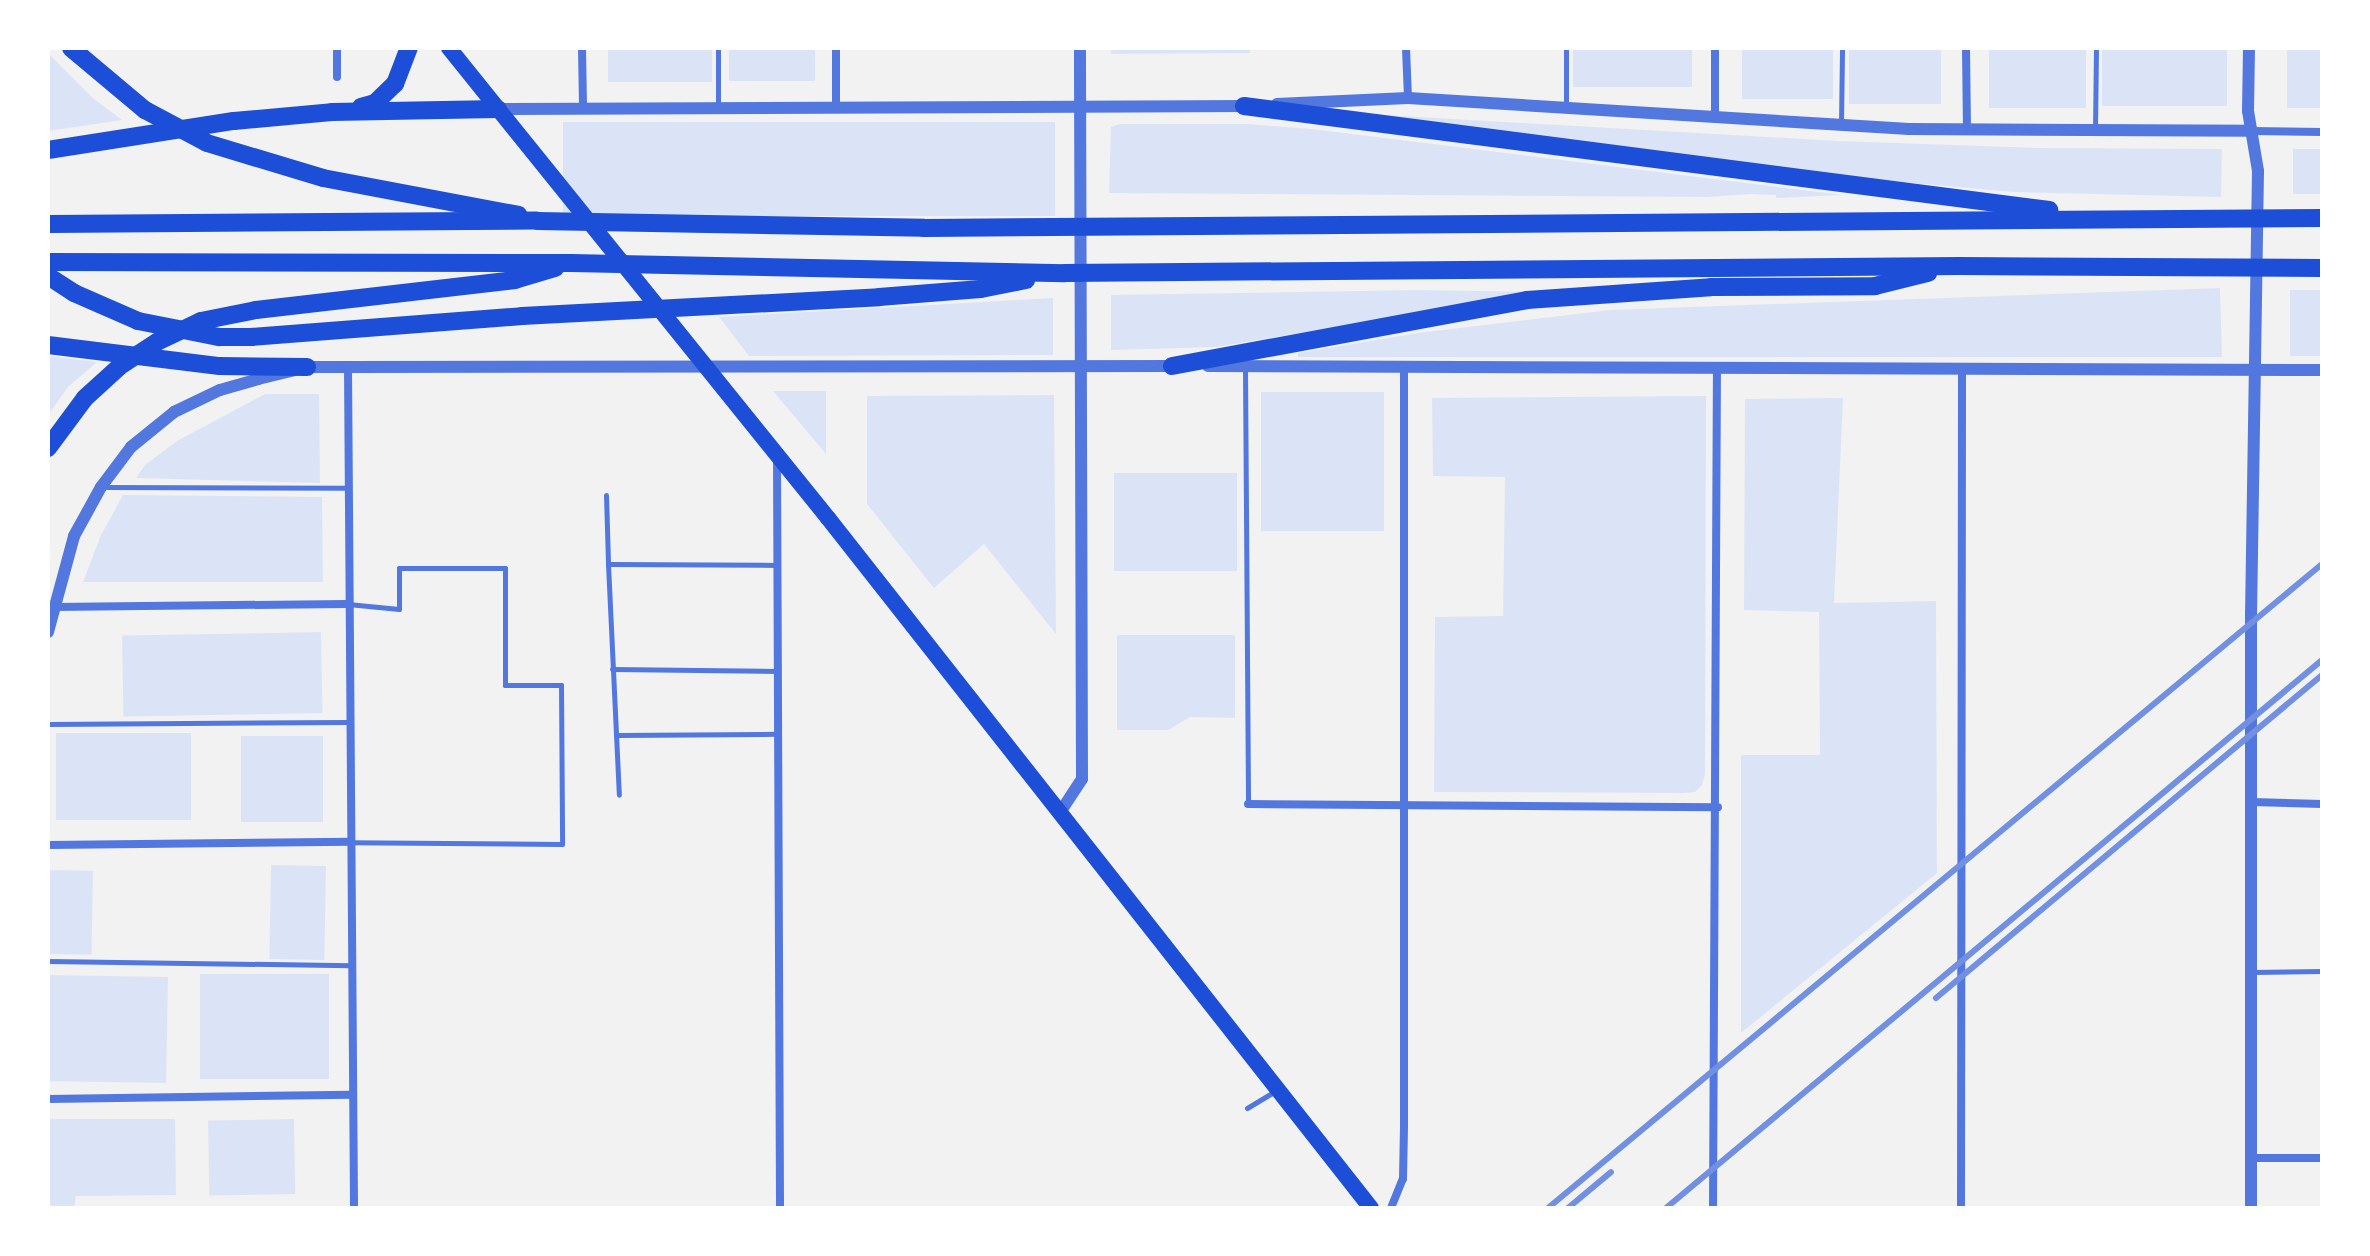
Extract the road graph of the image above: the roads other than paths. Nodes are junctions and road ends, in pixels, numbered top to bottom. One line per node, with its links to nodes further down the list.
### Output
1 (71, 48): 35 (highway)
2 (337, 48): 16 (street)
3 (409, 48): 25 (highway)
4 (449, 48): 22 (main road)
5 (582, 48): 19 (street)
6 (718, 48): 23 (lane)
7 (836, 48): 20 (street)
8 (1080, 48): 24 (street)
9 (1406, 48): 17 (street)
10 (1566, 48): 21 (lane)
11 (1715, 48): 26 (street)
12 (1842, 48): 27 (lane)
13 (1966, 48): 28 (street)
14 (2096, 48): 29 (lane)
15 (2249, 48): 30 (street)
16 (337, 77)
17 (1408, 98): 18 (street); 21 (street)
18 (1244, 106): 24 (street); 34 (highway)
19 (583, 108): 22 (street); 23 (street)
20 (836, 108): 23 (street); 24 (street)
21 (1566, 108): 26 (street)
22 (498, 109): 25 (highway); 49 (main road)
23 (718, 109)
24 (1080, 109): 50 (street)
25 (351, 110): 32 (highway)
26 (1715, 116): 27 (street)
27 (1841, 124): 28 (street)
28 (1967, 131): 29 (street)
29 (2095, 131): 30 (street)
30 (2252, 131): 31 (street); 53 (street)
31 (2322, 132)
32 (48, 150)
33 (2322, 218): 34 (highway)
34 (2119, 219): 35 (highway)
35 (537, 221): 36 (highway)
36 (48, 224)
37 (48, 262): 38 (highway)
38 (571, 263): 41 (highway); 55 (highway)
39 (1959, 266): 40 (highway); 41 (highway); 44 (highway)
40 (2322, 268)
41 (1065, 273): 42 (highway)
42 (48, 276)
43 (48, 345): 47 (highway)
44 (1172, 366): 45 (street); 50 (street)
45 (1245, 366): 46 (street); 73 (lane)
46 (1404, 366): 52 (street); 75 (street)
47 (307, 367): 48 (street); 57 (street)
48 (348, 367): 49 (street); 58 (street)
49 (707, 368): 50 (street); 56 (main road)
50 (1082, 368): 77 (street)
51 (1962, 368): 52 (street); 53 (street); 95 (street)
52 (1717, 369): 76 (street)
53 (2255, 370): 54 (street); 72 (street)
54 (2322, 370)
55 (48, 448)
56 (777, 457): 61 (street); 77 (main road)
57 (101, 487): 58 (lane); 63 (street)
58 (348, 488): 62 (street)
59 (606, 495): 60 (lane)
60 (608, 564): 61 (lane); 65 (lane)
61 (777, 565): 66 (street)
62 (347, 604): 63 (street); 67 (street); 78 (lane)
63 (53, 607): 64 (street)
64 (48, 632)
65 (612, 669): 66 (lane); 70 (lane)
66 (778, 671): 69 (street)
67 (348, 722): 68 (lane); 78 (street)
68 (48, 724)
69 (778, 734): 70 (lane); 91 (street)
70 (616, 735): 71 (lane)
71 (619, 795)
72 (2251, 802): 74 (street); 83 (street)
73 (1248, 804): 75 (street)
74 (2322, 804)
75 (1405, 806): 76 (street); 93 (street)
76 (1718, 807): 94 (street)
77 (1059, 814): 84 (main road)
78 (350, 842): 79 (street); 81 (street)
79 (48, 845)
80 (48, 961): 81 (lane)
81 (351, 965): 85 (street)
82 (2322, 971): 83 (lane)
83 (2251, 972): 88 (street)
84 (1278, 1090): 87 (lane); 92 (main road)
85 (352, 1095): 86 (street); 90 (street)
86 (48, 1099)
87 (1247, 1108)
88 (2251, 1158): 89 (street); 96 (street)
89 (2322, 1158)
90 (354, 1208)
91 (780, 1208)
92 (1371, 1208)
93 (1391, 1208)
94 (1713, 1208)
95 (1961, 1208)
96 (2251, 1208)

